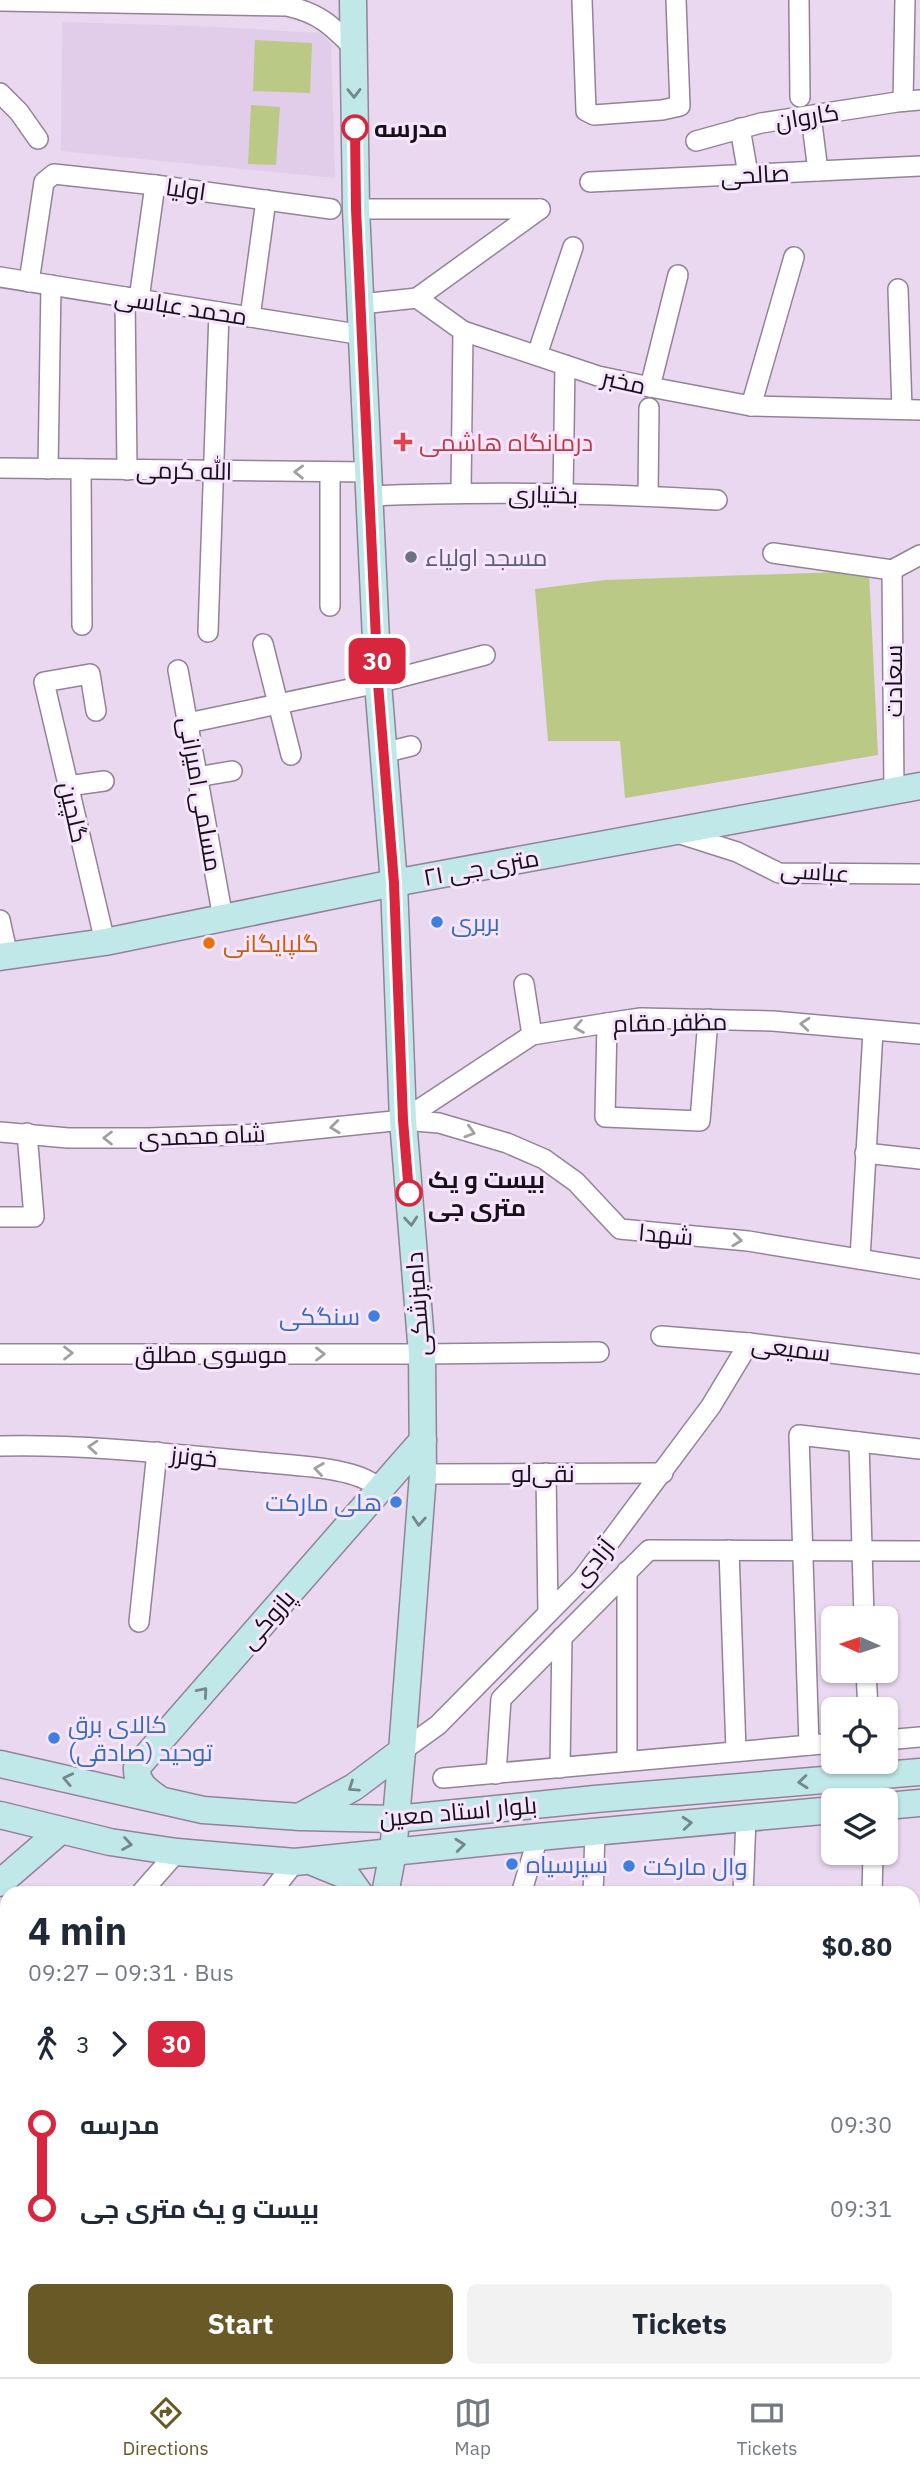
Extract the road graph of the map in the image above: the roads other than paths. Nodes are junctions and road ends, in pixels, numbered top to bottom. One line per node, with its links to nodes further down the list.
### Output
1 (353, 0): 9 (main road, دامپزشکی)
2 (582, 0): 3 (street)
3 (676, 0)
4 (799, 0): 11 (street)
5 (905, 0): 12 (street)
6 (0, 1): 7 (street)
7 (159, 1): 8 (street)
8 (265, 2): 9 (street)
9 (353, 47): 23 (main road, دامپزشکی, one-way to 23)
10 (0, 93): 15 (street)
11 (800, 97)
12 (912, 101): 13 (street, کاروان)
13 (811, 116): 14 (street, کاروان); 18 (street)
14 (740, 128): 16 (street, کاروان); 19 (street)
15 (38, 139)
16 (696, 141)
17 (920, 166): 18 (street, صالحی)
18 (818, 171): 19 (street, صالحی)
19 (747, 174): 20 (street, صالحی)
20 (590, 182)
21 (155, 185): 22 (street, اولیا); 28 (street, اولیا); 31 (street)
22 (266, 200): 23 (street, اولیا); 35 (street)
23 (343, 209): 32 (street); 33 (main road, دامپزشکی)
24 (573, 247): 38 (street)
25 (794, 257): 41 (street)
26 (678, 275): 40 (street)
27 (0, 277): 28 (street, محمد عباسی)
28 (29, 282): 29 (street, محمد عباسی)
29 (51, 285): 31 (street, محمد عباسی); 45 (street)
30 (898, 289): 43 (street)
31 (132, 298): 34 (street, محمد عباسی); 47 (street)
32 (417, 298): 33 (street); 36 (street, مخبر)
33 (361, 304): 37 (main road, دامپزشکی)
34 (219, 312): 35 (street, محمد عباسی); 48 (street)
35 (250, 317): 37 (street, محمد عباسی)
36 (463, 331): 38 (street, مخبر); 51 (street)
37 (363, 335): 50 (main road, دامپزشکی)
38 (537, 355): 39 (street, مخبر)
39 (565, 365): 40 (street, مخبر); 52 (street)
40 (650, 387): 41 (street, مخبر)
41 (751, 407): 43 (street, مخبر)
42 (649, 408): 53 (street)
43 (911, 409)
44 (0, 468): 45 (street, الله کرمی)
45 (48, 469): 46 (street, الله کرمی)
46 (81, 469): 47 (street, الله کرمی); 59 (street)
47 (127, 470): 48 (street, الله کرمی)
48 (215, 471): 49 (street, الله کرمی, one-way to 48); 60 (street)
49 (330, 472): 50 (street, الله کرمی); 58 (street)
50 (368, 484): 51 (street, بختیاری); 64 (main road, دامپزشکی)
51 (461, 492): 52 (street, بختیاری)
52 (564, 494): 53 (street, بختیاری)
53 (648, 496): 54 (street, بختیاری)
54 (717, 500)
55 (774, 553): 57 (street)
56 (920, 555): 57 (street)
57 (892, 570): 76 (street, سعادت)
58 (330, 606)
59 (82, 625)
60 (208, 632)
61 (263, 644): 65 (street)
62 (485, 655): 64 (street)
63 (178, 670): 67 (street, مسلمی امیرانی)
64 (378, 683): 65 (street); 69 (main road, دامپزشکی)
65 (277, 704): 67 (street); 70 (street)
66 (96, 711): 74 (street, گلچین)
67 (188, 723): 72 (street, مسلمی امیرانی)
68 (411, 746): 69 (street)
69 (383, 753): 79 (main road, دامپزشکی)
70 (291, 755)
71 (232, 771): 72 (street)
72 (197, 777): 80 (street, مسلمی امیرانی)
73 (104, 781): 74 (street)
74 (68, 786): 82 (street, گلچین)
75 (920, 786): 76 (main road, ۲۱ متری جی)
76 (894, 792): 77 (main road, ۲۱ متری جی)
77 (674, 832): 78 (street, عباسی); 79 (main road, ۲۱ متری جی)
78 (920, 874)
79 (394, 883): 80 (main road, ۲۱ متری جی); 90 (main road, دامپزشکی)
80 (223, 918): 82 (main road, ۲۱ متری جی)
81 (0, 920): 83 (street)
82 (105, 942): 83 (main road, ۲۱ متری جی)
83 (4, 957)
84 (524, 984): 89 (street)
85 (708, 1019): 86 (street, مظفر مقام); 86 (street); 87 (street, مظفر مقام, one-way to 85)
86 (607, 1023): 89 (street, مظفر مقام, one-way to 89)
87 (873, 1031): 88 (street, مظفر مقام); 93 (street)
88 (920, 1034)
89 (532, 1035): 90 (street, مظفر مقام)
90 (403, 1120): 92 (street, شاه محمدی, one-way to 92); 96 (street, شهدا, one-way to 96); 102 (main road, دامپزشکی, one-way to 102)
91 (0, 1132): 92 (street, شاه محمدی)
92 (27, 1133): 95 (street)
93 (865, 1153): 94 (street); 96 (street)
94 (920, 1158)
95 (0, 1217)
96 (859, 1259): 97 (street, شهدا)
97 (920, 1269)
98 (661, 1336): 99 (street, سمیعی)
99 (749, 1343): 103 (street, سمیعی); 109 (street, آزادی)
100 (599, 1352): 102 (street, موسوی مطلق)
101 (0, 1353): 102 (street, موسوی مطلق, one-way to 102)
102 (422, 1354): 104 (main road, دامپزشکی)
103 (920, 1364)
104 (423, 1440): 110 (main road, دامپزشکی); 112 (main road, پازوکی)
105 (859, 1442): 107 (street); 114 (street); 115 (street)
106 (0, 1446): 108 (street, خونرز, one-way to 106)
107 (920, 1449)
108 (157, 1452): 112 (street, خونرز, one-way to 108); 120 (street)
109 (663, 1473): 111 (street, نقی‌لو); 119 (street, آزادی)
110 (423, 1474): 111 (street, نقی‌لو); 126 (main road, دامپزشکی, one-way to 126)
111 (546, 1474): 119 (street)
112 (376, 1495): 134 (main road, پازوکی, one-way to 112)
113 (729, 1550): 114 (street); 117 (street); 127 (street)
114 (803, 1551): 115 (street); 125 (street)
115 (861, 1551): 116 (street); 118 (street)
116 (920, 1551)
117 (627, 1571): 121 (street); 128 (street)
118 (863, 1606)
119 (548, 1614): 126 (street, آزادی)
120 (139, 1622)
121 (562, 1637): 130 (street); 132 (street)
122 (920, 1737): 123 (street)
123 (898, 1739)
124 (821, 1744): 125 (street)
125 (809, 1745): 127 (street)
126 (402, 1751): 141 (main road, one-way to 141); 143 (main road, دامپزشکی)
127 (736, 1751): 128 (street)
128 (627, 1761): 130 (street)
129 (0, 1764): 134 (main road, بلوار استاد معین, one-way to 129)
130 (560, 1768): 132 (street)
131 (920, 1772): 135 (main road, بلوار استاد معین, one-way to 135)
132 (496, 1773): 133 (street)
133 (443, 1778)
134 (159, 1799): 138 (main road, بلوار استاد معین)
135 (595, 1799): 143 (main road, بلوار استاد معین); 145 (main road)
136 (920, 1803): 137 (main road)
137 (898, 1805)
138 (203, 1810): 141 (main road, بلوار استاد معین); 147 (main road)
139 (821, 1811): 142 (main road, بلوار استاد معین)
140 (0, 1815): 144 (main road, بلوار استاد معین)
141 (300, 1817): 143 (main road, بلوار استاد معین)
142 (746, 1818): 145 (main road, بلوار استاد معین, one-way to 142); 158 (street)
143 (395, 1819): 148 (main road, دامپزشکی)
144 (60, 1831): 147 (main road, بلوار استاد معین, one-way to 147); 151 (main road)
145 (595, 1832): 146 (main road, بلوار استاد معین); 157 (street)
146 (538, 1837): 148 (main road, بلوار استاد معین, one-way to 146); 156 (street)
147 (177, 1852): 149 (main road, بلوار استاد معین); 152 (street)
148 (393, 1852): 149 (main road, بلوار استاد معین); 155 (main road, دامپزشکی)
149 (302, 1862): 153 (street); 154 (main road)
150 (873, 1865): 159 (street)
151 (0, 1883)
152 (147, 1886)
153 (278, 1886)
154 (354, 1886)
155 (387, 1886)
156 (523, 1886)
157 (593, 1886)
158 (743, 1886)
159 (872, 1886)

